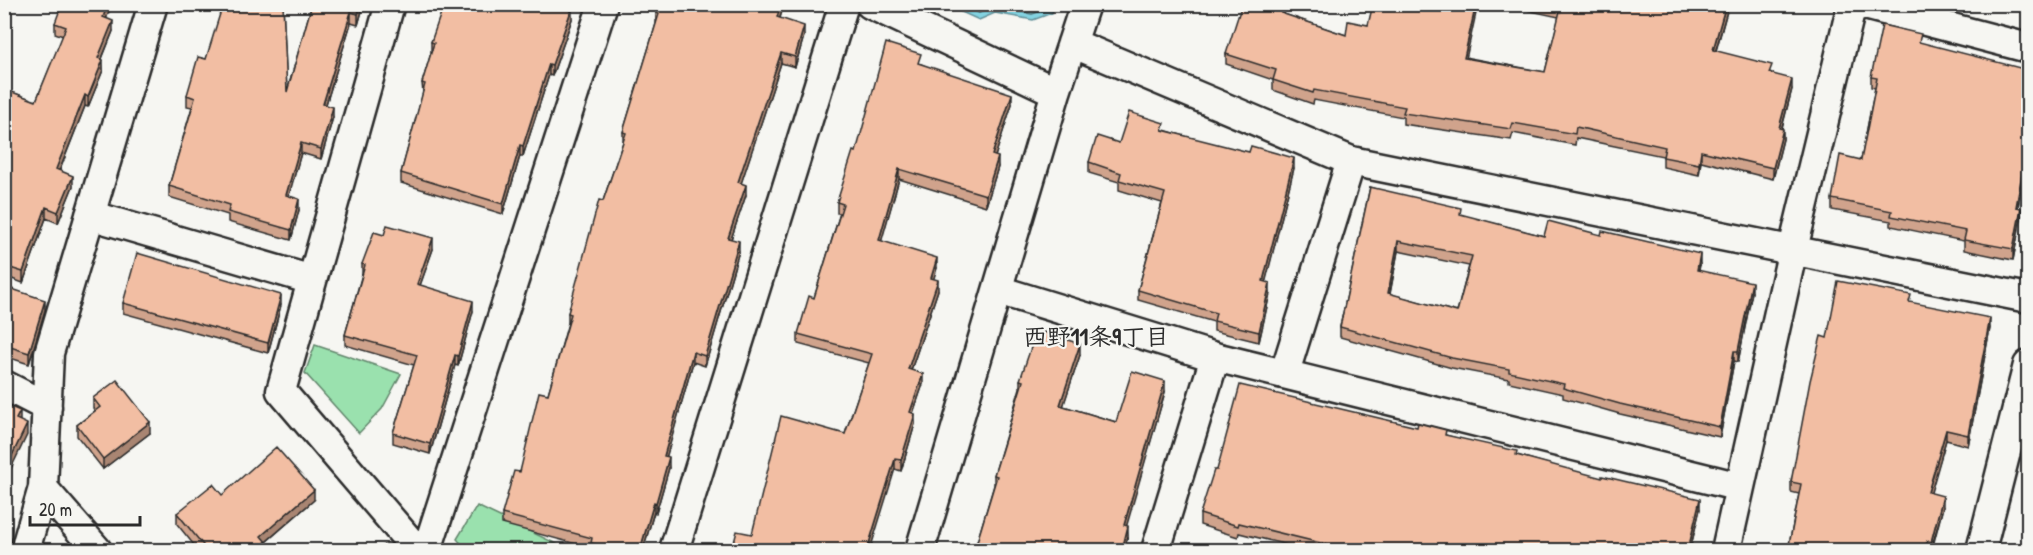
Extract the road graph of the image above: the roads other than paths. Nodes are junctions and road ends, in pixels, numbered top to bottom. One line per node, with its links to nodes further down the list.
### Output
1 (153, 4): 13 (street)
2 (390, 4): 15 (street)
3 (603, 4): 28 (street)
4 (844, 4): 29 (street)
5 (870, 4): 11 (street)
6 (1085, 4): 9 (street)
7 (1852, 4): 14 (street)
8 (1861, 4): 10 (street)
9 (1072, 43): 11 (street); 12 (street)
10 (2028, 48)
11 (1056, 92): 16 (street)
12 (1351, 161): 14 (street); 20 (street)
13 (90, 215): 15 (street); 22 (street)
14 (1793, 249): 17 (street); 24 (street)
15 (312, 280): 27 (street)
16 (998, 290): 18 (street); 30 (street)
17 (2028, 298)
18 (1215, 357): 20 (street); 31 (street)
19 (2028, 365): 33 (street)
20 (1285, 372): 24 (street)
21 (4, 385): 22 (street)
22 (46, 406): 23 (street)
23 (43, 488): 25 (street); 26 (street)
24 (1740, 488): 32 (street)
25 (25, 550)
26 (97, 550)
27 (417, 550)
28 (427, 550)
29 (674, 550)
30 (920, 550)
31 (1156, 550)
32 (1726, 550)
33 (1981, 550)

